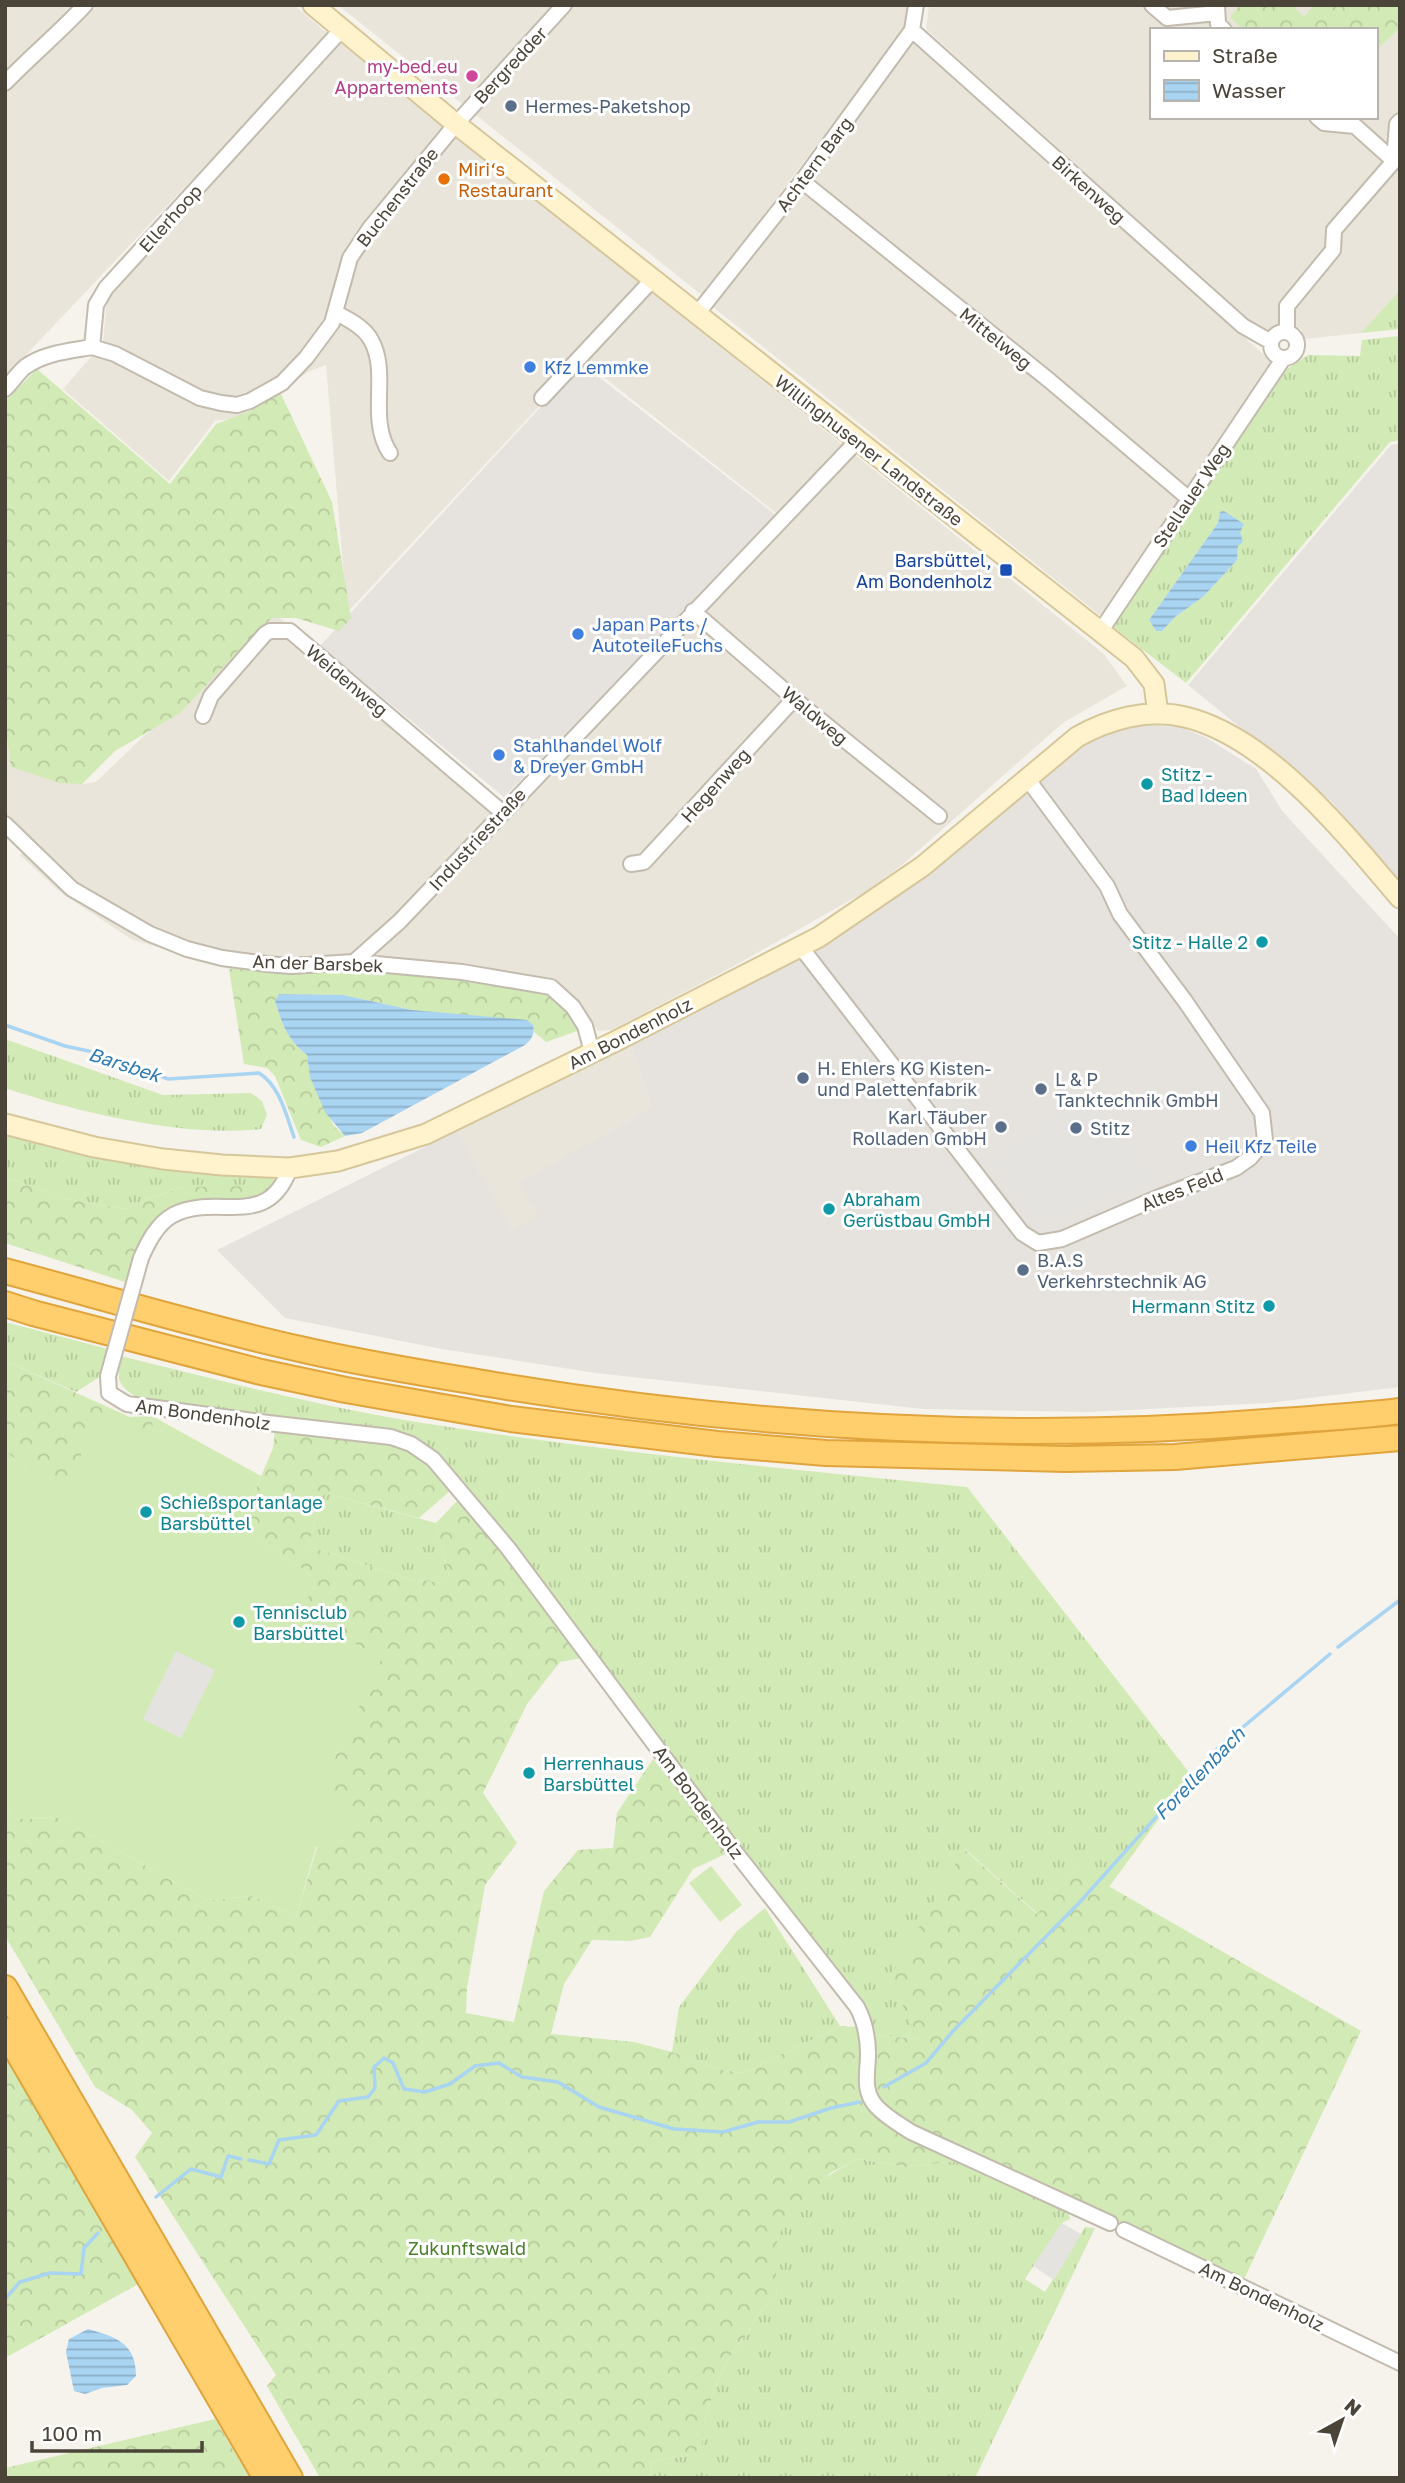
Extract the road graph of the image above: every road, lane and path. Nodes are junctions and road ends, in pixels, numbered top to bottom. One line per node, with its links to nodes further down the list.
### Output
1 (85, 5): 10 (street)
2 (313, 5): 8 (main road, Willinghusener Landstraße)
3 (564, 5): 13 (street, Bergredder)
4 (916, 5): 9 (street, Achtern Barg)
5 (1152, 5): 6 (street)
6 (1217, 9): 7 (street)
7 (1222, 28)
8 (342, 29): 13 (main road, Willinghusener Landstraße); 21 (street, Ellerhoop)
9 (912, 30): 15 (street, Achtern Barg); 20 (street, Birkenweg)
10 (5, 83)
11 (1319, 119): 14 (street)
12 (1400, 121): 14 (street)
13 (456, 124): 16 (main road, Willinghusener Landstraße); 17 (street, Buchenstraße)
14 (1394, 161): 19 (street)
15 (802, 181): 18 (street, Achtern Barg); 27 (street, Mittelweg)
16 (653, 278): 18 (main road, Willinghusener Landstraße); 24 (street)
17 (336, 313): 21 (street, Buchenstraße); 26 (street)
18 (697, 314): 25 (main road, Willinghusener Landstraße)
19 (1287, 332): 20 (street); 22 (street, Stellauer Weg)
20 (1271, 342): 22 (street)
21 (92, 347): 23 (street)
22 (1283, 359): 27 (street, Stellauer Weg)
23 (5, 388)
24 (542, 398)
25 (858, 440): 28 (street, Industriestraße); 29 (main road, Willinghusener Landstraße)
26 (390, 453)
27 (1188, 498): 29 (street, Stellauer Weg)
28 (693, 611): 30 (street, Waldweg); 34 (street, Industriestraße)
29 (1100, 632): 31 (main road, Willinghusener Landstraße)
30 (794, 699): 35 (street, Waldweg); 37 (street, Hegenweg)
31 (1158, 714): 33 (main road, Am Bondenholz); 38 (main road)
32 (203, 716): 34 (street, Weidenweg)
33 (1026, 777): 39 (main road, Am Bondenholz); 39 (street, Altes Feld)
34 (502, 812): 40 (street, Industriestraße)
35 (939, 816)
36 (5, 824): 40 (street, An der Barsbek)
37 (631, 864)
38 (1400, 898)
39 (800, 946): 41 (main road, Am Bondenholz)
40 (354, 962): 41 (street, An der Barsbek)
41 (592, 1052): 43 (main road, Am Bondenholz)
42 (5, 1124): 43 (main road)
43 (290, 1168): 52 (street, Am Bondenholz, bridge)
44 (5, 1260): 46 (highway)
45 (5, 1270): 46 (highway)
46 (96, 1296): 48 (highway)
47 (5, 1304): 49 (highway)
48 (1400, 1411)
49 (1400, 1438)
50 (5, 1988): 54 (highway)
51 (5, 2030): 53 (highway)
52 (1400, 2363)
53 (266, 2478)
54 (290, 2478)

